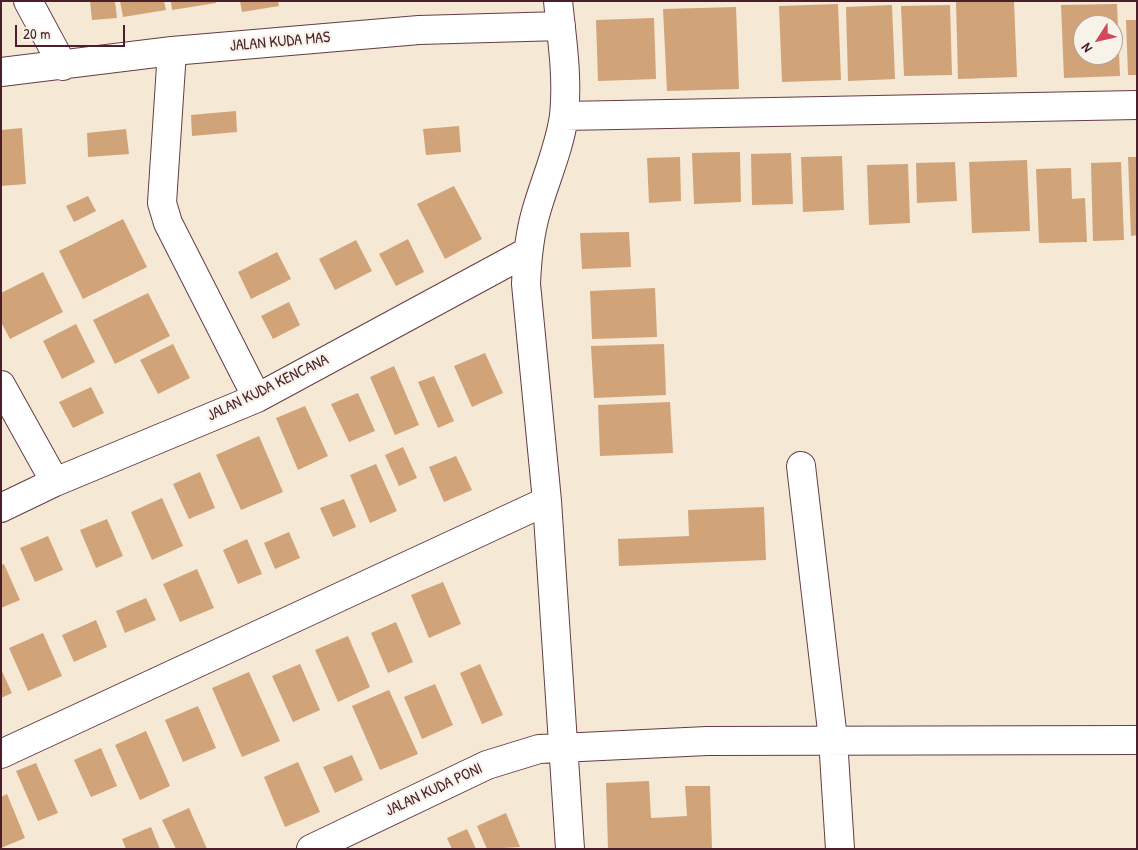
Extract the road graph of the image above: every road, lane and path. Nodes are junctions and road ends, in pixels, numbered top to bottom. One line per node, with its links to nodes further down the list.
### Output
1 (28, 1): 4 (street)
2 (559, 14): 3 (street, JALAN KUDA MAS); 7 (street)
3 (172, 51): 4 (street, JALAN KUDA MAS); 10 (street)
4 (64, 66): 5 (street, JALAN KUDA MAS)
5 (1, 72)
6 (1137, 105): 7 (street)
7 (564, 116): 8 (street)
8 (527, 252): 10 (street, JALAN KUDA KENCANA); 13 (street)
9 (1, 385): 12 (street)
10 (257, 398): 12 (street, JALAN KUDA KENCANA)
11 (801, 466): 15 (street)
12 (55, 482): 14 (street, JALAN KUDA KENCANA)
13 (547, 501): 17 (street); 18 (street)
14 (1, 508)
15 (833, 739): 16 (street, JALAN KUDA PONI); 17 (street, JALAN KUDA PONI); 21 (street)
16 (1137, 740)
17 (562, 748): 19 (street, JALAN KUDA PONI); 20 (street)
18 (1, 754)
19 (311, 849)
20 (570, 849)
21 (840, 849)

